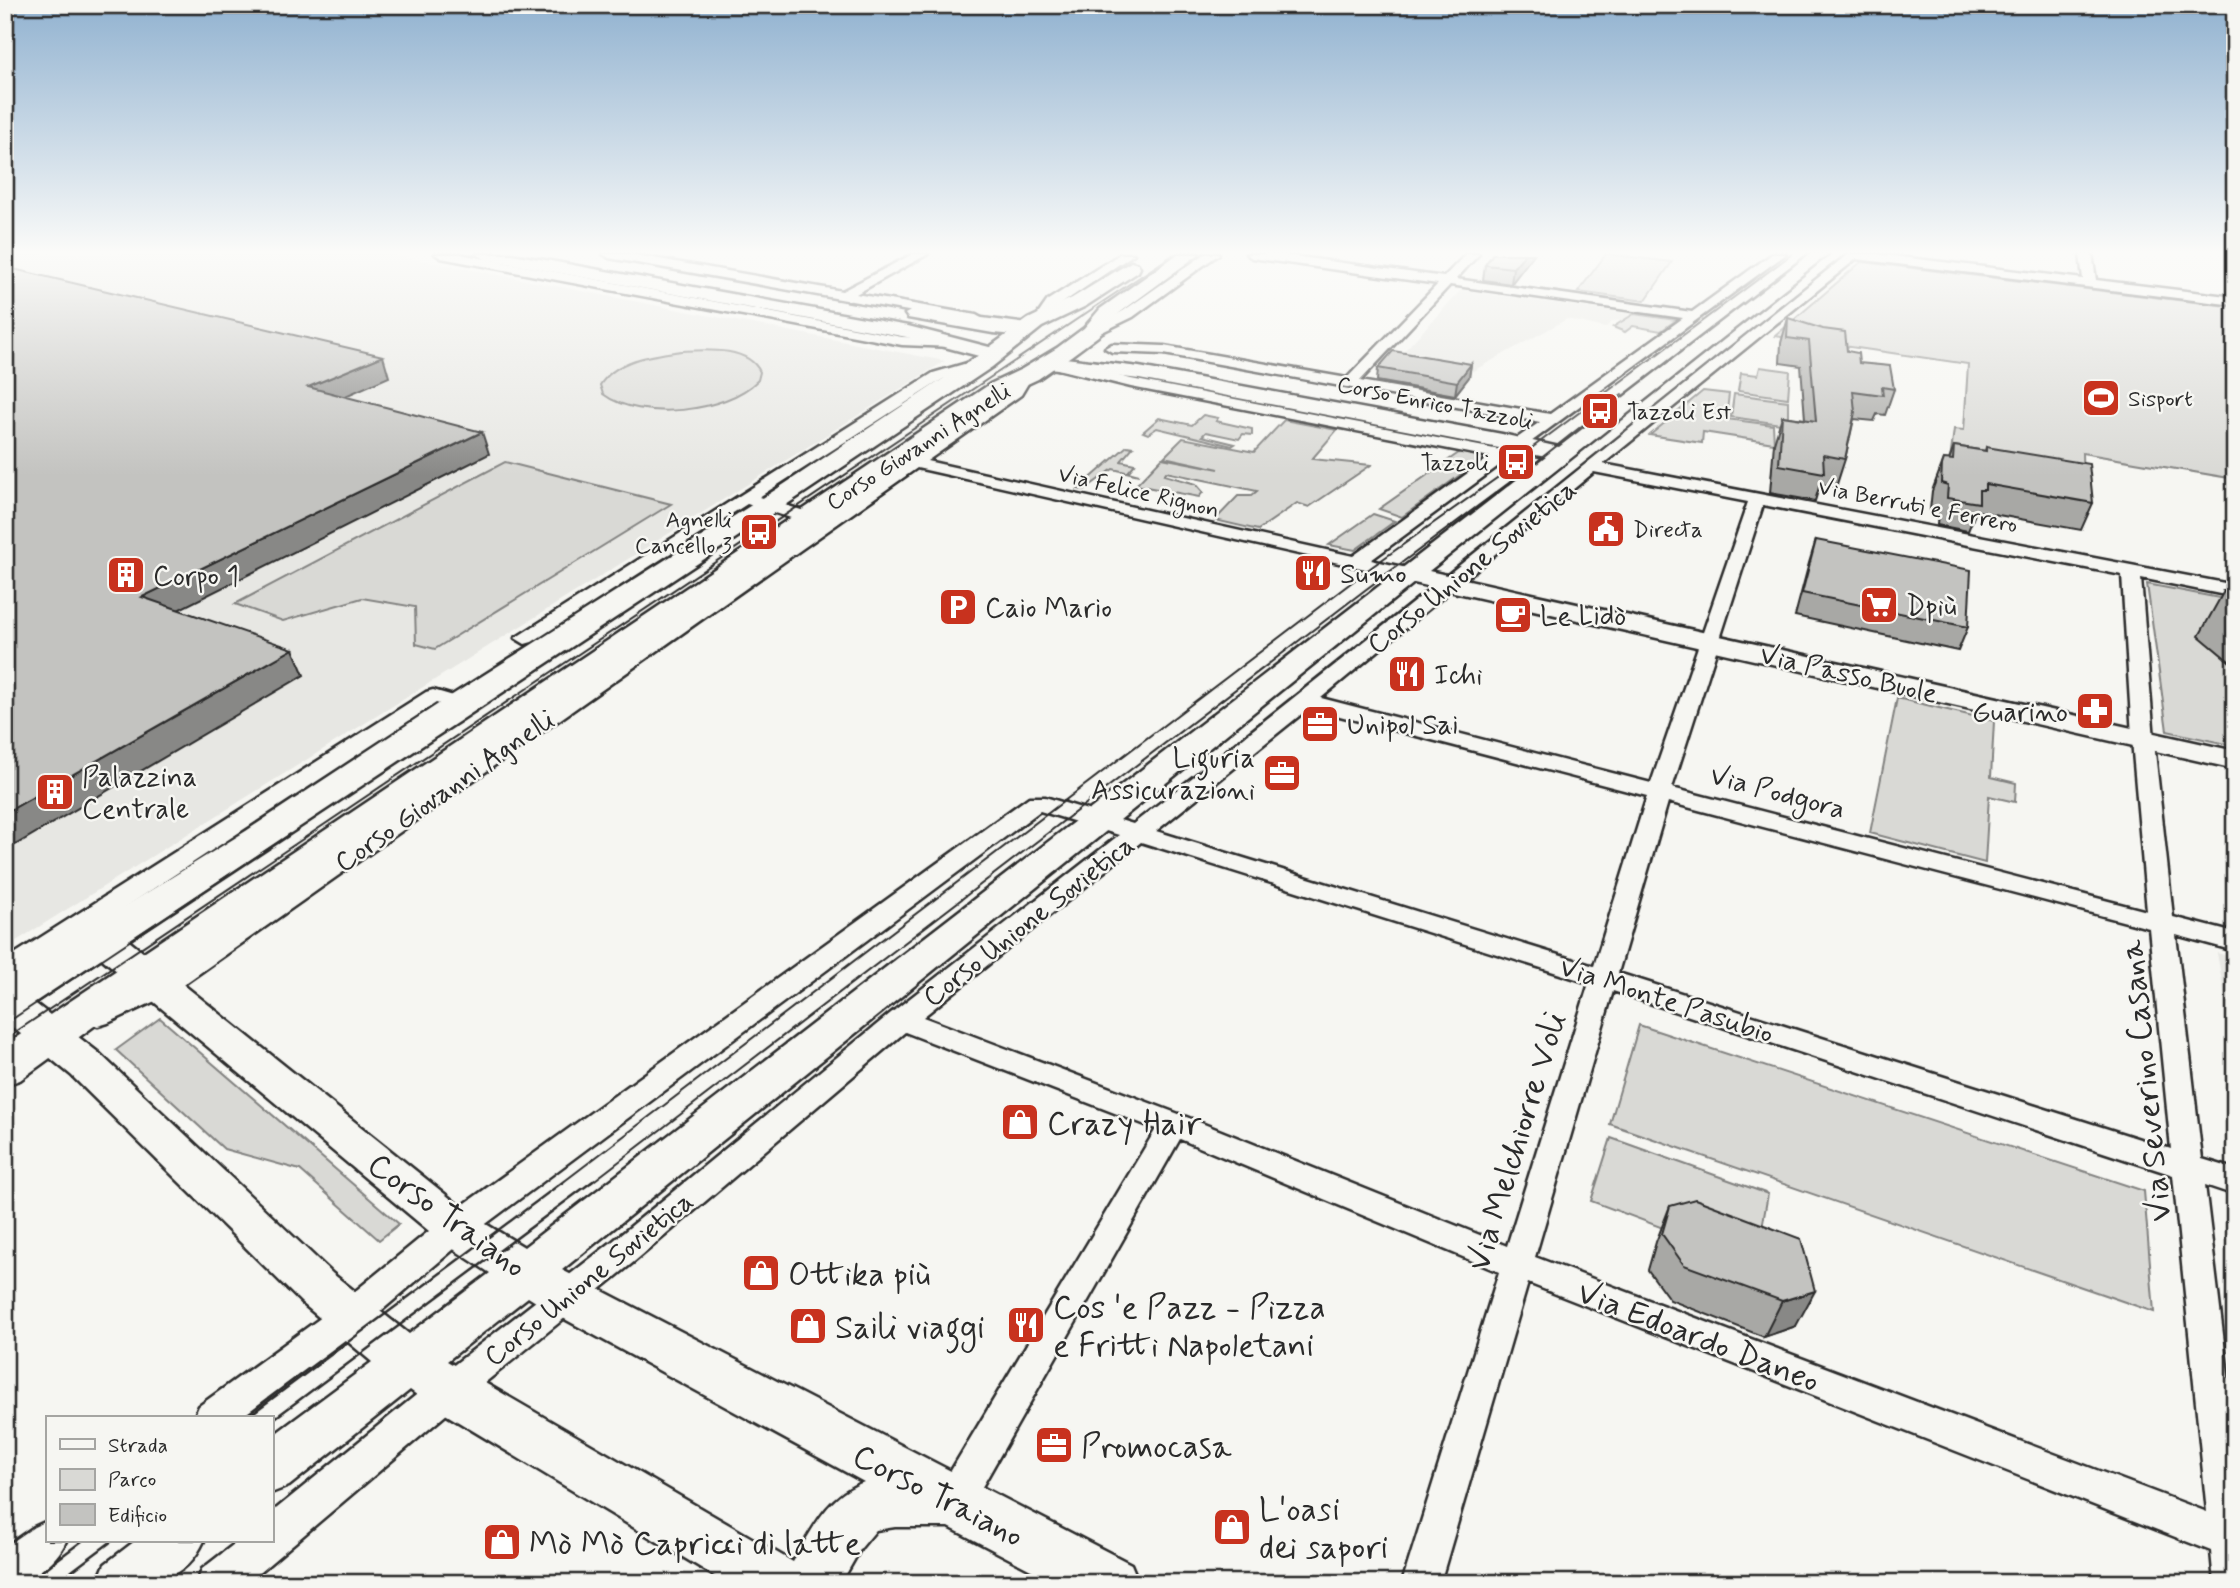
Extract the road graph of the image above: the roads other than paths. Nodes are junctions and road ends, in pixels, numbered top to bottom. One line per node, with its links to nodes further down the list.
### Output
1 (890, 328): 12 (main road)
2 (1030, 328): 12 (main road, Corso Giovanni Agnelli)
3 (1048, 328): 10 (main road)
4 (1092, 328): 10 (main road)
5 (1101, 328): 10 (street)
6 (1402, 328): 15 (street)
7 (1679, 328): 16 (street)
8 (1728, 328): 17 (main road, Corso Unione Sovietica)
9 (1764, 328): 18 (street, Corso Unione Sovietica)
10 (1084, 336): 11 (main road, Corso Enrico Tazzoli); 13 (main road, Corso Giovanni Agnelli)
11 (1112, 348): 15 (street, Corso Enrico Tazzoli); 16 (main road, Corso Enrico Tazzoli)
12 (988, 358): 13 (main road); 24 (main road, Corso Giovanni Agnelli)
13 (1049, 362): 14 (main road, Corso Giovanni Agnelli); 19 (main road, Corso Enrico Tazzoli)
14 (1027, 376): 21 (street, Corso Giovanni Agnelli); 25 (main road, Corso Giovanni Agnelli)
15 (1350, 383): 16 (street, Corso Enrico Tazzoli)
16 (1545, 424): 17 (main road, Corso Enrico Tazzoli); 19 (street)
17 (1588, 436): 18 (street, Corso Enrico Tazzoli); 20 (main road, Corso Unione Sovietica)
18 (1619, 445): 22 (street, Corso Unione Sovietica)
19 (1510, 449): 20 (main road, Corso Enrico Tazzoli); 26 (street)
20 (1563, 454): 28 (main road, Corso Unione Sovietica)
21 (914, 463): 25 (street, Corso Giovanni Agnelli); 26 (street, Via Felice Rignon)
22 (1592, 467): 23 (street, Via Berruti e Ferrero); 29 (street, Corso Unione Sovietica)
23 (1757, 499): 27 (street, Via Berruti e Ferrero); 31 (street)
24 (756, 501): 25 (street, Corso Giovanni Agnelli); 40 (main road, Corso Giovanni Agnelli)
25 (818, 521): 44 (main road, Corso Giovanni Agnelli)
26 (1355, 562): 28 (street, Corso Unione Sovietica)
27 (2131, 571): 30 (street, Via Berruti e Ferrero); 33 (street, Via Severino Casana)
28 (1410, 574): 29 (main road, Via Passo Buole); 37 (main road, Corso Unione Sovietica)
29 (1447, 583): 31 (main road, Via Passo Buole); 32 (street, Corso Unione Sovietica)
30 (2235, 591)
31 (1709, 642): 33 (main road, Via Passo Buole); 35 (street, Via Melchiorre Voli)
32 (1305, 700): 35 (street, Via Podgora); 38 (street, Corso Unione Sovietica)
33 (2143, 740): 34 (main road, Via Passo Buole); 39 (street, Via Severino Casana)
34 (2235, 760)
35 (1660, 791): 39 (street, Via Podgora); 43 (street, Via Melchiorre Voli)
36 (1037, 802): 37 (street, Corso Unione Sovietica); 52 (street, Corso Unione Sovietica)
37 (1097, 821): 38 (street, Via Monte Pasubio); 54 (main road, Corso Unione Sovietica)
38 (1139, 833): 43 (street, Via Monte Pasubio); 46 (street, Corso Unione Sovietica)
39 (2161, 922): 41 (street, Via Podgora); 50 (street, Via Severino Casana)
40 (91, 931): 42 (street, Corso Giovanni Agnelli); 44 (main road, Corso Traiano); 45 (main road, Corso Giovanni Agnelli)
41 (2235, 942)
42 (5, 973)
43 (1603, 978): 50 (street, Via Monte Pasubio); 53 (street, Via Melchiorre Voli)
44 (151, 979): 47 (main road, Corso Giovanni Agnelli); 52 (main road, Corso Traiano)
45 (5, 1001): 47 (main road)
46 (901, 1020): 49 (street, Via Edoardo Daneo); 55 (street, Corso Unione Sovietica)
47 (49, 1038): 48 (main road, Corso Giovanni Agnelli); 56 (main road)
48 (5, 1068)
49 (1174, 1124): 53 (street, Via Edoardo Daneo); 61 (street)
50 (2190, 1168): 51 (street, Via Monte Pasubio); 63 (street, Via Severino Casana)
51 (2235, 1182)
52 (456, 1228): 54 (main road, Corso Traiano); 56 (street, Corso Unione Sovietica)
53 (1516, 1264): 63 (street, Via Edoardo Daneo); 73 (street, Via Melchiorre Voli)
54 (525, 1271): 55 (main road, Corso Traiano); 57 (main road, Corso Unione Sovietica)
55 (566, 1297): 58 (street, Corso Unione Sovietica); 61 (main road, Corso Traiano)
56 (349, 1317): 57 (main road); 59 (street, Corso Unione Sovietica)
57 (408, 1361): 58 (main road); 60 (main road, Corso Unione Sovietica)
58 (449, 1390): 62 (street, Corso Unione Sovietica); 70 (main road)
59 (215, 1416)
60 (273, 1466)
61 (953, 1502): 71 (main road); 72 (main road, Corso Traiano)
62 (273, 1537)
63 (2227, 1539): 74 (street, Via Severino Casana)
64 (46, 1541): 67 (street)
65 (177, 1542): 68 (main road)
66 (266, 1542): 69 (street, Corso Unione Sovietica)
67 (5, 1572)
68 (124, 1583)
69 (216, 1583)
70 (777, 1583)
71 (811, 1583)
72 (1112, 1583)
73 (1421, 1583)
74 (2233, 1583)

